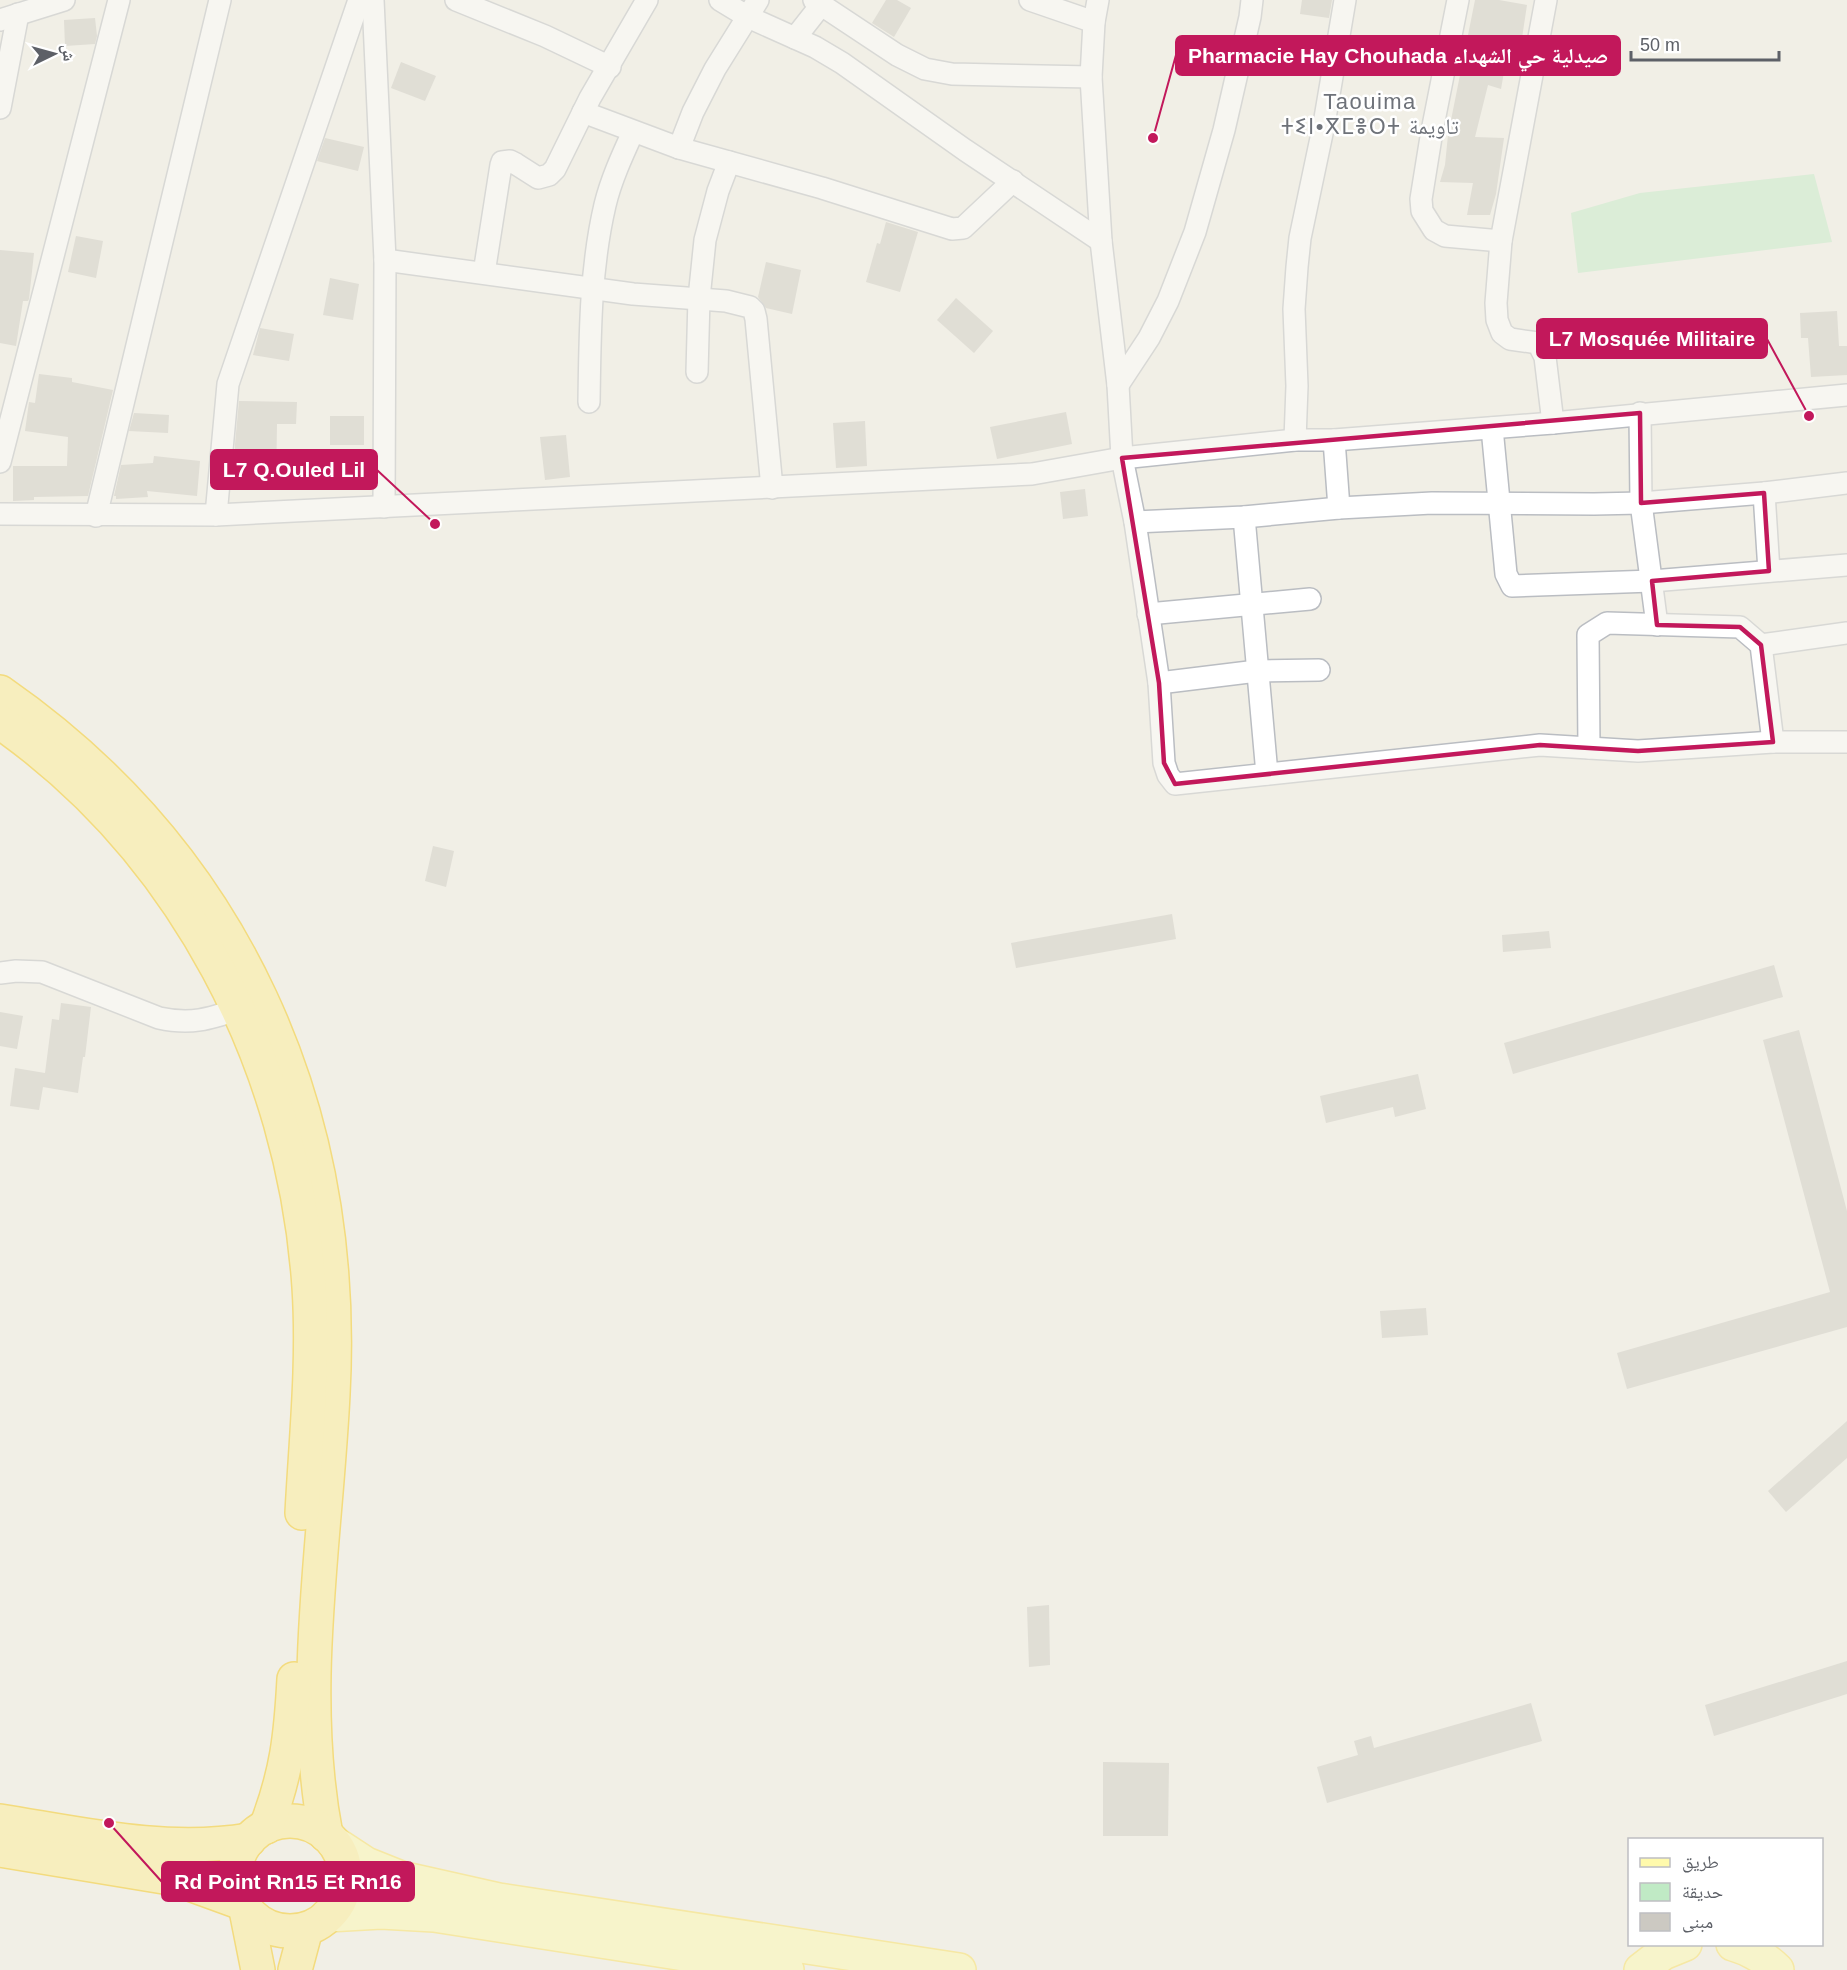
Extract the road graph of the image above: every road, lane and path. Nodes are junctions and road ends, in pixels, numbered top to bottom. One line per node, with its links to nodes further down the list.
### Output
1 (64, 0): 17 (street)
2 (119, 0): 44 (street)
3 (220, 0): 54 (street)
4 (359, 0): 53 (street)
5 (373, 0): 30 (street)
6 (647, 0): 20 (street)
7 (720, 0): 16 (street)
8 (1030, 0): 18 (street)
9 (1098, 0): 18 (street)
10 (1252, 0): 35 (street)
11 (1345, 0): 41 (street)
12 (1458, 0): 29 (street)
13 (1546, 0): 29 (street)
14 (466, 2): 20 (street)
15 (818, 2): 19 (street); 21 (street)
16 (753, 9): 19 (street); 25 (street)
17 (9, 17): 22 (street)
18 (1094, 22): 21 (street)
19 (795, 38): 27 (street)
20 (610, 67): 23 (street)
21 (1091, 77): 28 (street)
22 (0, 108)
23 (583, 112): 24 (street); 31 (street)
24 (633, 132): 25 (street); 32 (street)
25 (679, 148): 26 (street)
26 (729, 162): 27 (street); 33 (street)
27 (1013, 181): 28 (street)
28 (1101, 241): 35 (street)
29 (1501, 241): 39 (street)
30 (384, 260): 31 (street); 50 (street)
31 (484, 273): 32 (street)
32 (593, 288): 33 (street); 37 (street)
33 (699, 298): 34 (street); 46 (street)
34 (697, 372)
35 (1119, 385): 43 (street)
36 (1847, 395): 38 (street)
37 (589, 402)
38 (1641, 413): 39 (street); 48 (street)
39 (1553, 423): 40 (street)
40 (1492, 428): 42 (street); 49 (street)
41 (1295, 440): 42 (street); 43 (street)
42 (1334, 440): 51 (street)
43 (1122, 458): 46 (street); 56 (street)
44 (0, 462)
45 (1847, 483): 47 (street)
46 (772, 488): 50 (street)
47 (1764, 493): 48 (street); 58 (street)
48 (1641, 503): 49 (street); 59 (street)
49 (1500, 504): 51 (street); 59 (street)
50 (384, 507): 53 (street)
51 (1339, 508): 55 (street)
52 (0, 514): 54 (street)
53 (216, 515): 54 (street)
54 (96, 516)
55 (1244, 517): 56 (street); 61 (street)
56 (1136, 522): 62 (street)
57 (1847, 565): 58 (street)
58 (1769, 571): 59 (street)
59 (1652, 581): 63 (street)
60 (1310, 599): 61 (street)
61 (1251, 604): 62 (street); 67 (street)
62 (1148, 614): 68 (street)
63 (1657, 625): 65 (street); 73 (street)
64 (1847, 633): 65 (street)
65 (1761, 645): 71 (street)
66 (1319, 670): 67 (street)
67 (1257, 671): 68 (street); 74 (street)
68 (1159, 683): 74 (street)
69 (0, 692): 79 (highway)
70 (0, 722): 76 (highway)
71 (1773, 742): 72 (street); 73 (street)
72 (1847, 742)
73 (1589, 748): 74 (street)
74 (1267, 774)
75 (0, 974): 76 (street)
76 (239, 1009): 78 (highway)
77 (0, 1821): 78 (highway)
78 (257, 1833): 79 (highway); 81 (highway)
79 (330, 1839): 82 (highway); 88 (main road)
80 (0, 1850): 81 (highway)
81 (244, 1906): 82 (highway); 85 (highway)
82 (317, 1922): 86 (highway); 87 (main road)
83 (1680, 1946): 89 (main road)
84 (1740, 1946): 90 (main road)
85 (258, 1970)
86 (295, 1970)
87 (788, 1970)
88 (959, 1970)
89 (1641, 1970)
90 (1777, 1970)

